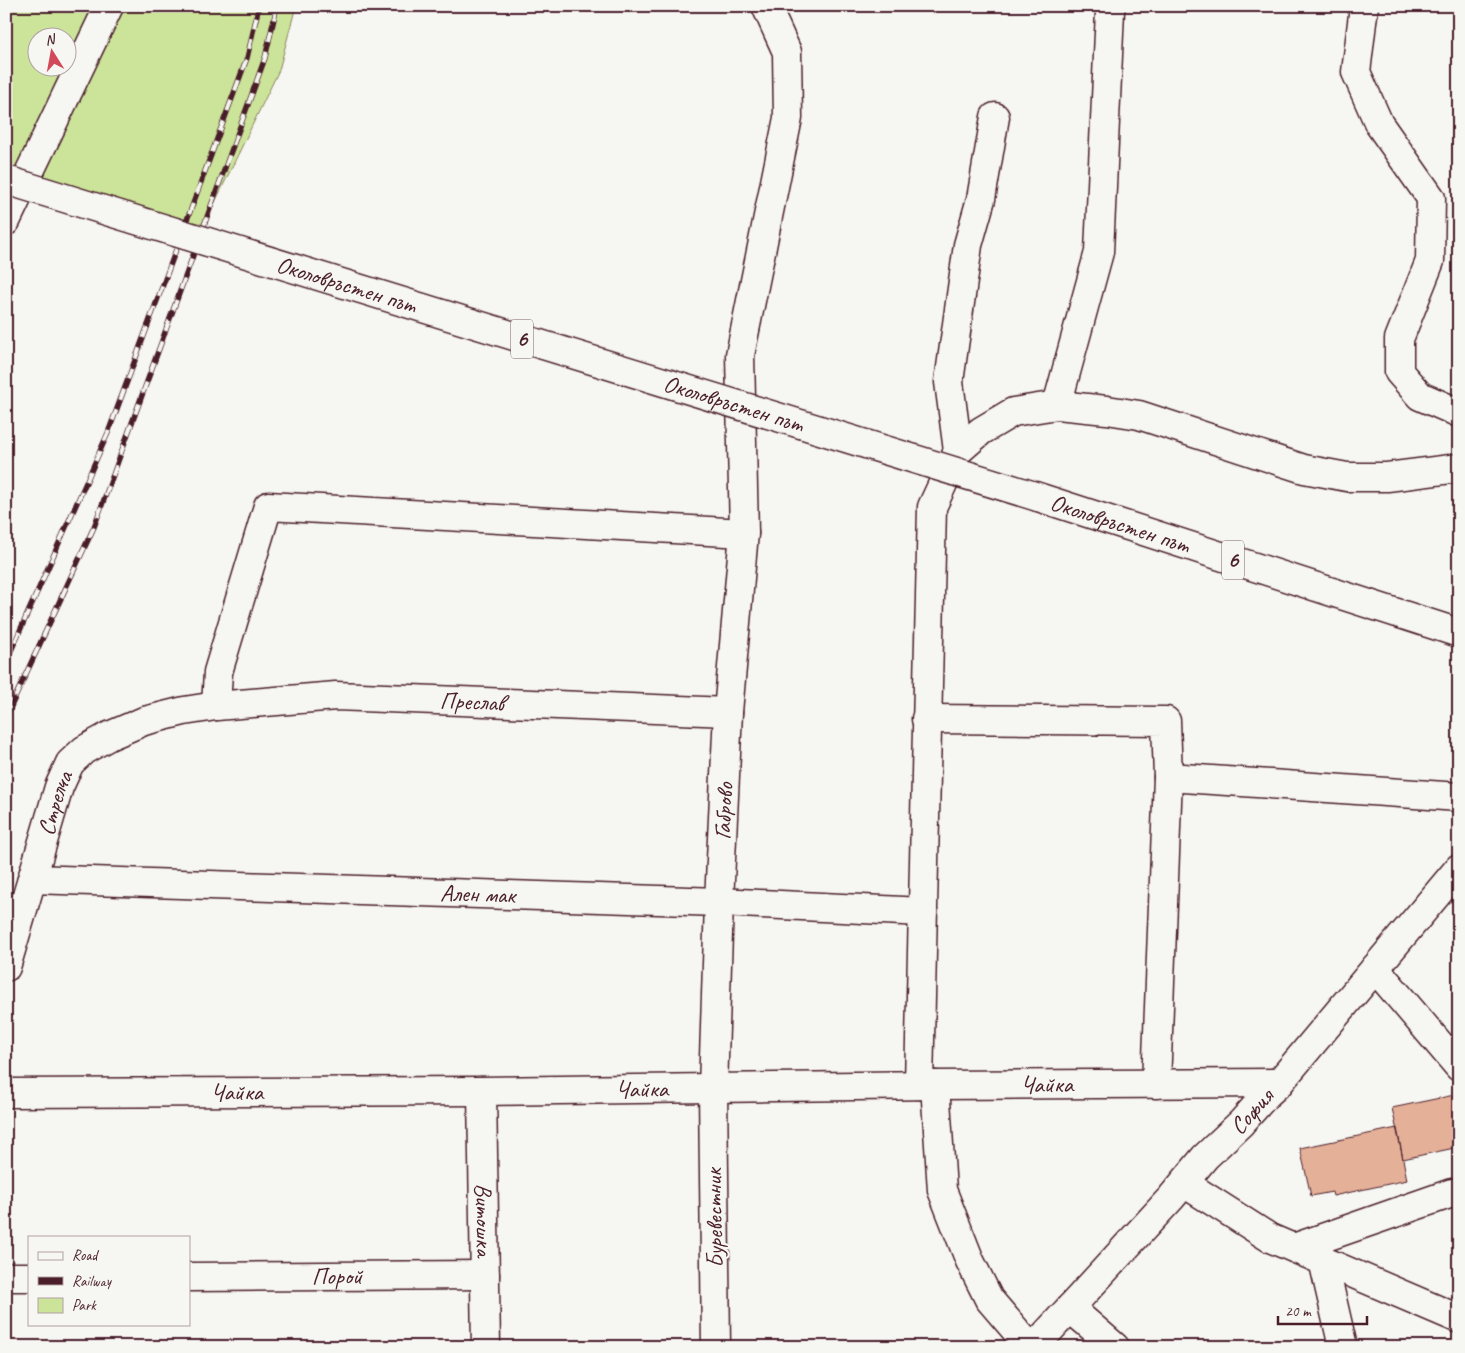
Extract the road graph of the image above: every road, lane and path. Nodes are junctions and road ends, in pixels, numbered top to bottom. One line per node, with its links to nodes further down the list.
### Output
1 (109, 6): 7 (street)
2 (766, 6): 12 (street, Габрово)
3 (1111, 6): 8 (street)
4 (1364, 6): 9 (street)
5 (995, 116): 10 (street)
6 (6, 180): 13 (street, Околовръстен път / 6, bridge)
7 (6, 221)
8 (1057, 405): 10 (street); 11 (street)
9 (1459, 413)
10 (958, 451): 18 (street)
11 (1459, 468)
12 (744, 533): 16 (street); 17 (street, Габрово)
13 (1428, 624): 14 (street, Околовръстен път / 6); 15 (street)
14 (1459, 633)
15 (1459, 646)
16 (216, 706): 17 (street, Преслав); 22 (street, Стрелча)
17 (728, 712): 23 (street, Габрово)
18 (926, 719): 19 (street); 24 (street)
19 (1168, 777): 20 (street); 28 (street)
20 (1459, 797)
21 (1459, 868): 26 (street, София)
22 (32, 879): 23 (street, Ален мак); 25 (street, Стрелча)
23 (719, 902): 24 (street, Ален мак); 31 (street, Габрово)
24 (923, 912): 30 (street)
25 (6, 967)
26 (1375, 968): 27 (street); 29 (street, София)
27 (1459, 1067)
28 (1156, 1084): 29 (street, Чайка); 30 (street, Чайка)
29 (1279, 1084): 34 (street, София)
30 (927, 1085): 31 (street, Чайка); 46 (street)
31 (712, 1089): 32 (street, Чайка); 45 (street, Буревестник)
32 (482, 1092): 33 (street, Чайка); 38 (street, Витошка)
33 (6, 1093)
34 (1184, 1182): 36 (street); 42 (street, София)
35 (1459, 1192): 36 (street)
36 (1294, 1248): 37 (street)
37 (1323, 1260): 43 (street); 49 (street)
38 (485, 1275): 39 (street, Порой); 44 (street, Витошка)
39 (190, 1276)
40 (28, 1277): 41 (street)
41 (6, 1278)
42 (1070, 1308): 47 (street, София); 48 (street)
43 (1459, 1319)
44 (486, 1347)
45 (716, 1347)
46 (1030, 1347)
47 (1034, 1347)
48 (1115, 1347)
49 (1343, 1347)

